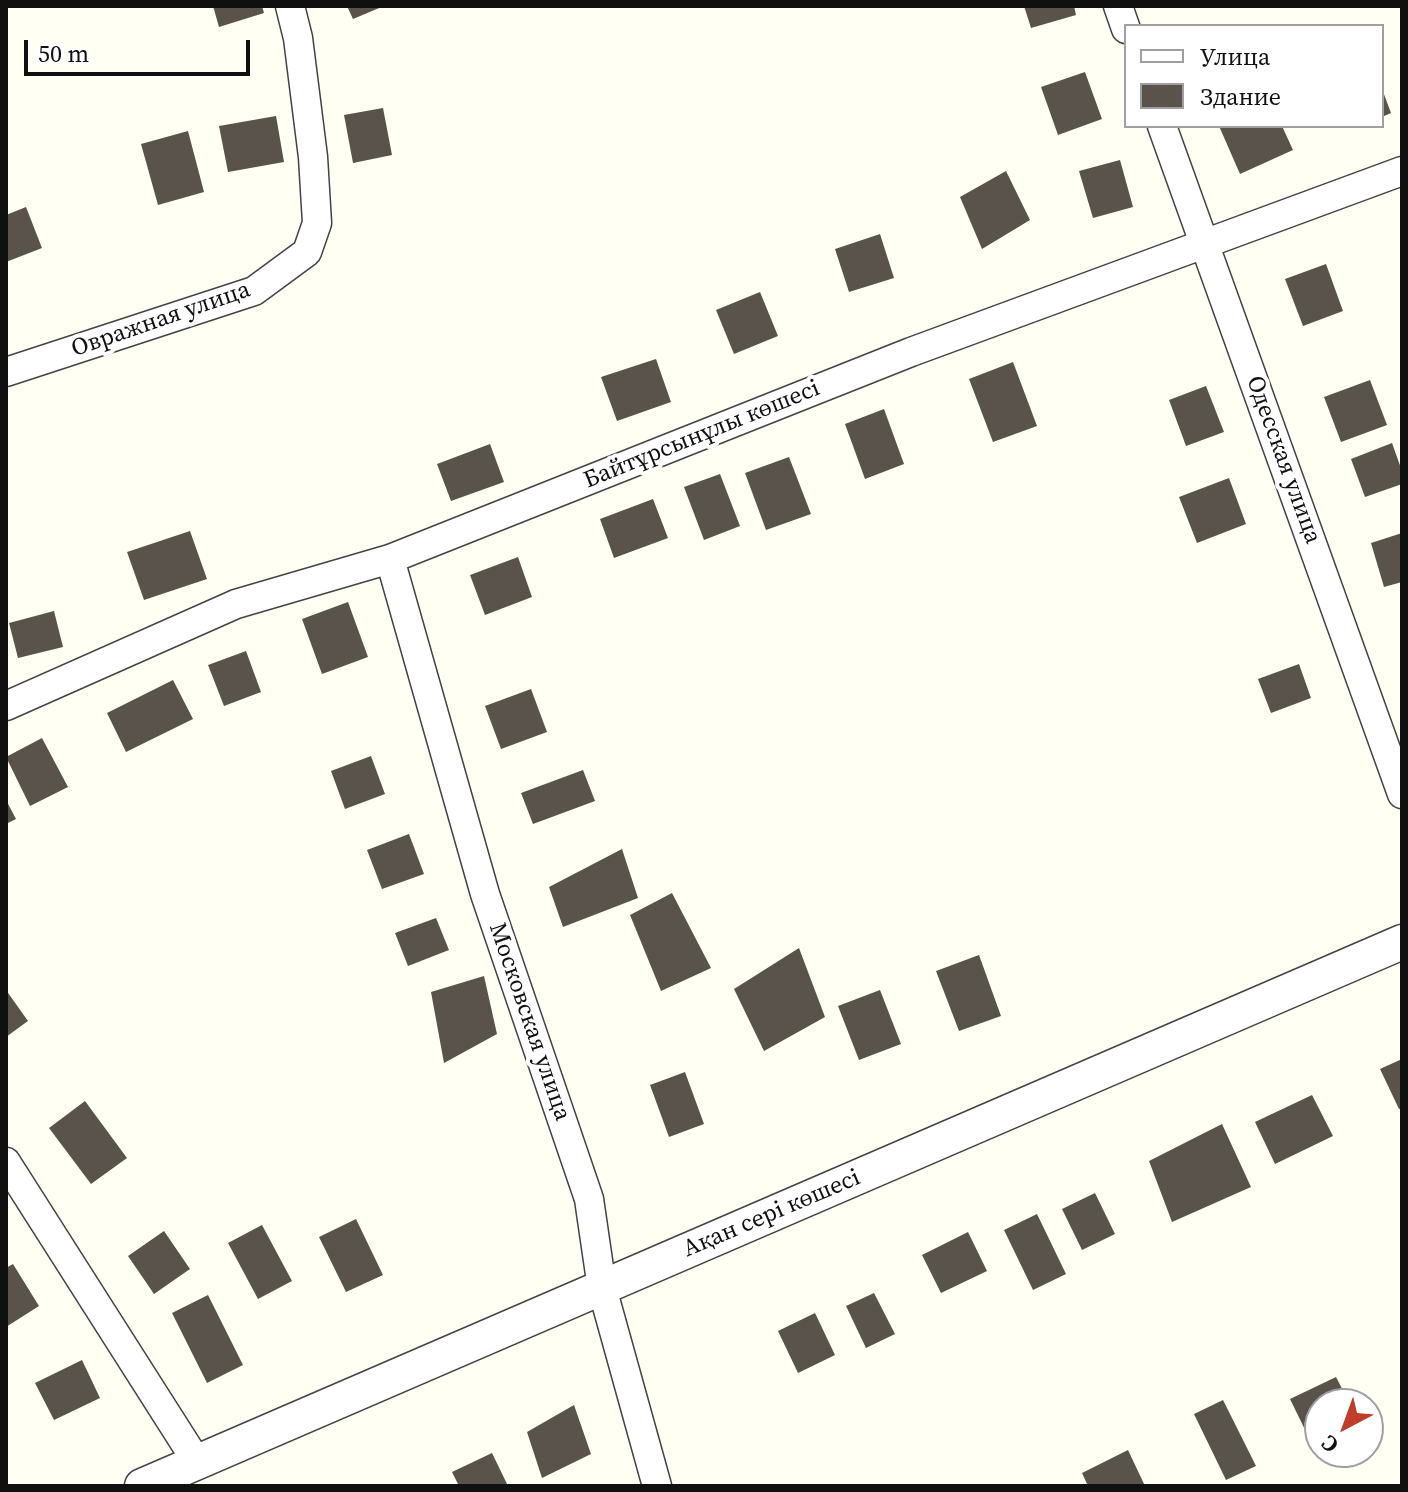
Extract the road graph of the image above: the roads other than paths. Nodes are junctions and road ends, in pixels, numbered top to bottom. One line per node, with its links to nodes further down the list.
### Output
1 (290, 6): 5 (street, Овражная улица)
2 (1163, 128): 4 (street, Одесская улица)
3 (1402, 171): 4 (street, Байтұрсынұлы көшесі)
4 (1206, 243): 6 (street, Байтұрсынұлы көшесі); 8 (street, Одесская улица)
5 (6, 372)
6 (390, 559): 7 (street, Байтұрсынұлы көшесі); 11 (street, Московская улица)
7 (6, 706)
8 (1402, 794)
9 (1402, 942): 11 (street, Ақан сері көшесі)
10 (6, 1162): 12 (street)
11 (602, 1288): 12 (street, Ақан сері көшесі); 14 (street, Московская улица)
12 (197, 1462): 13 (street, Ақан сері көшесі)
13 (142, 1486)
14 (657, 1486)

